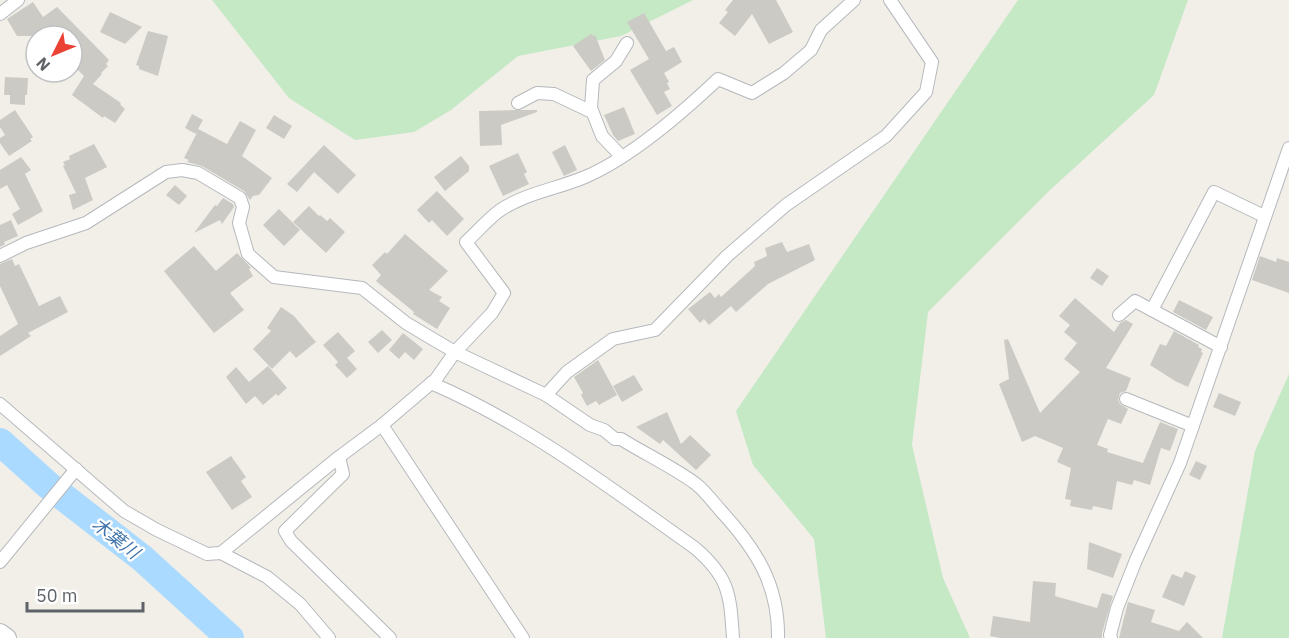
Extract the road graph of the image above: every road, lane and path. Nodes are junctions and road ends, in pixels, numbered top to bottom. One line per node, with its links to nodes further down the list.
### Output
1 (18, 0): 4 (street)
2 (854, 0): 9 (street)
3 (890, 0): 17 (street)
4 (0, 14)
5 (627, 43): 7 (street)
6 (518, 103): 7 (street)
7 (592, 112): 9 (street)
8 (1289, 148): 10 (street)
9 (621, 156): 15 (street)
10 (1264, 216): 12 (street); 14 (street)
11 (0, 256): 15 (street)
12 (1152, 310): 13 (street); 14 (street)
13 (1119, 315)
14 (1221, 347): 21 (street)
15 (455, 352): 16 (street); 17 (street)
16 (431, 383): 20 (street); 31 (street)
17 (546, 395): 32 (street)
18 (1126, 399): 21 (street)
19 (0, 404): 23 (street)
20 (382, 425): 22 (street); 30 (street)
21 (1193, 426): 33 (street)
22 (339, 457): 24 (street); 29 (street)
23 (73, 473): 24 (street); 25 (street)
24 (221, 553): 28 (street)
25 (0, 562)
26 (0, 633): 27 (main road)
27 (7, 638)
28 (329, 638)
29 (390, 638)
30 (523, 638)
31 (733, 638)
32 (778, 638)
33 (1111, 638)

